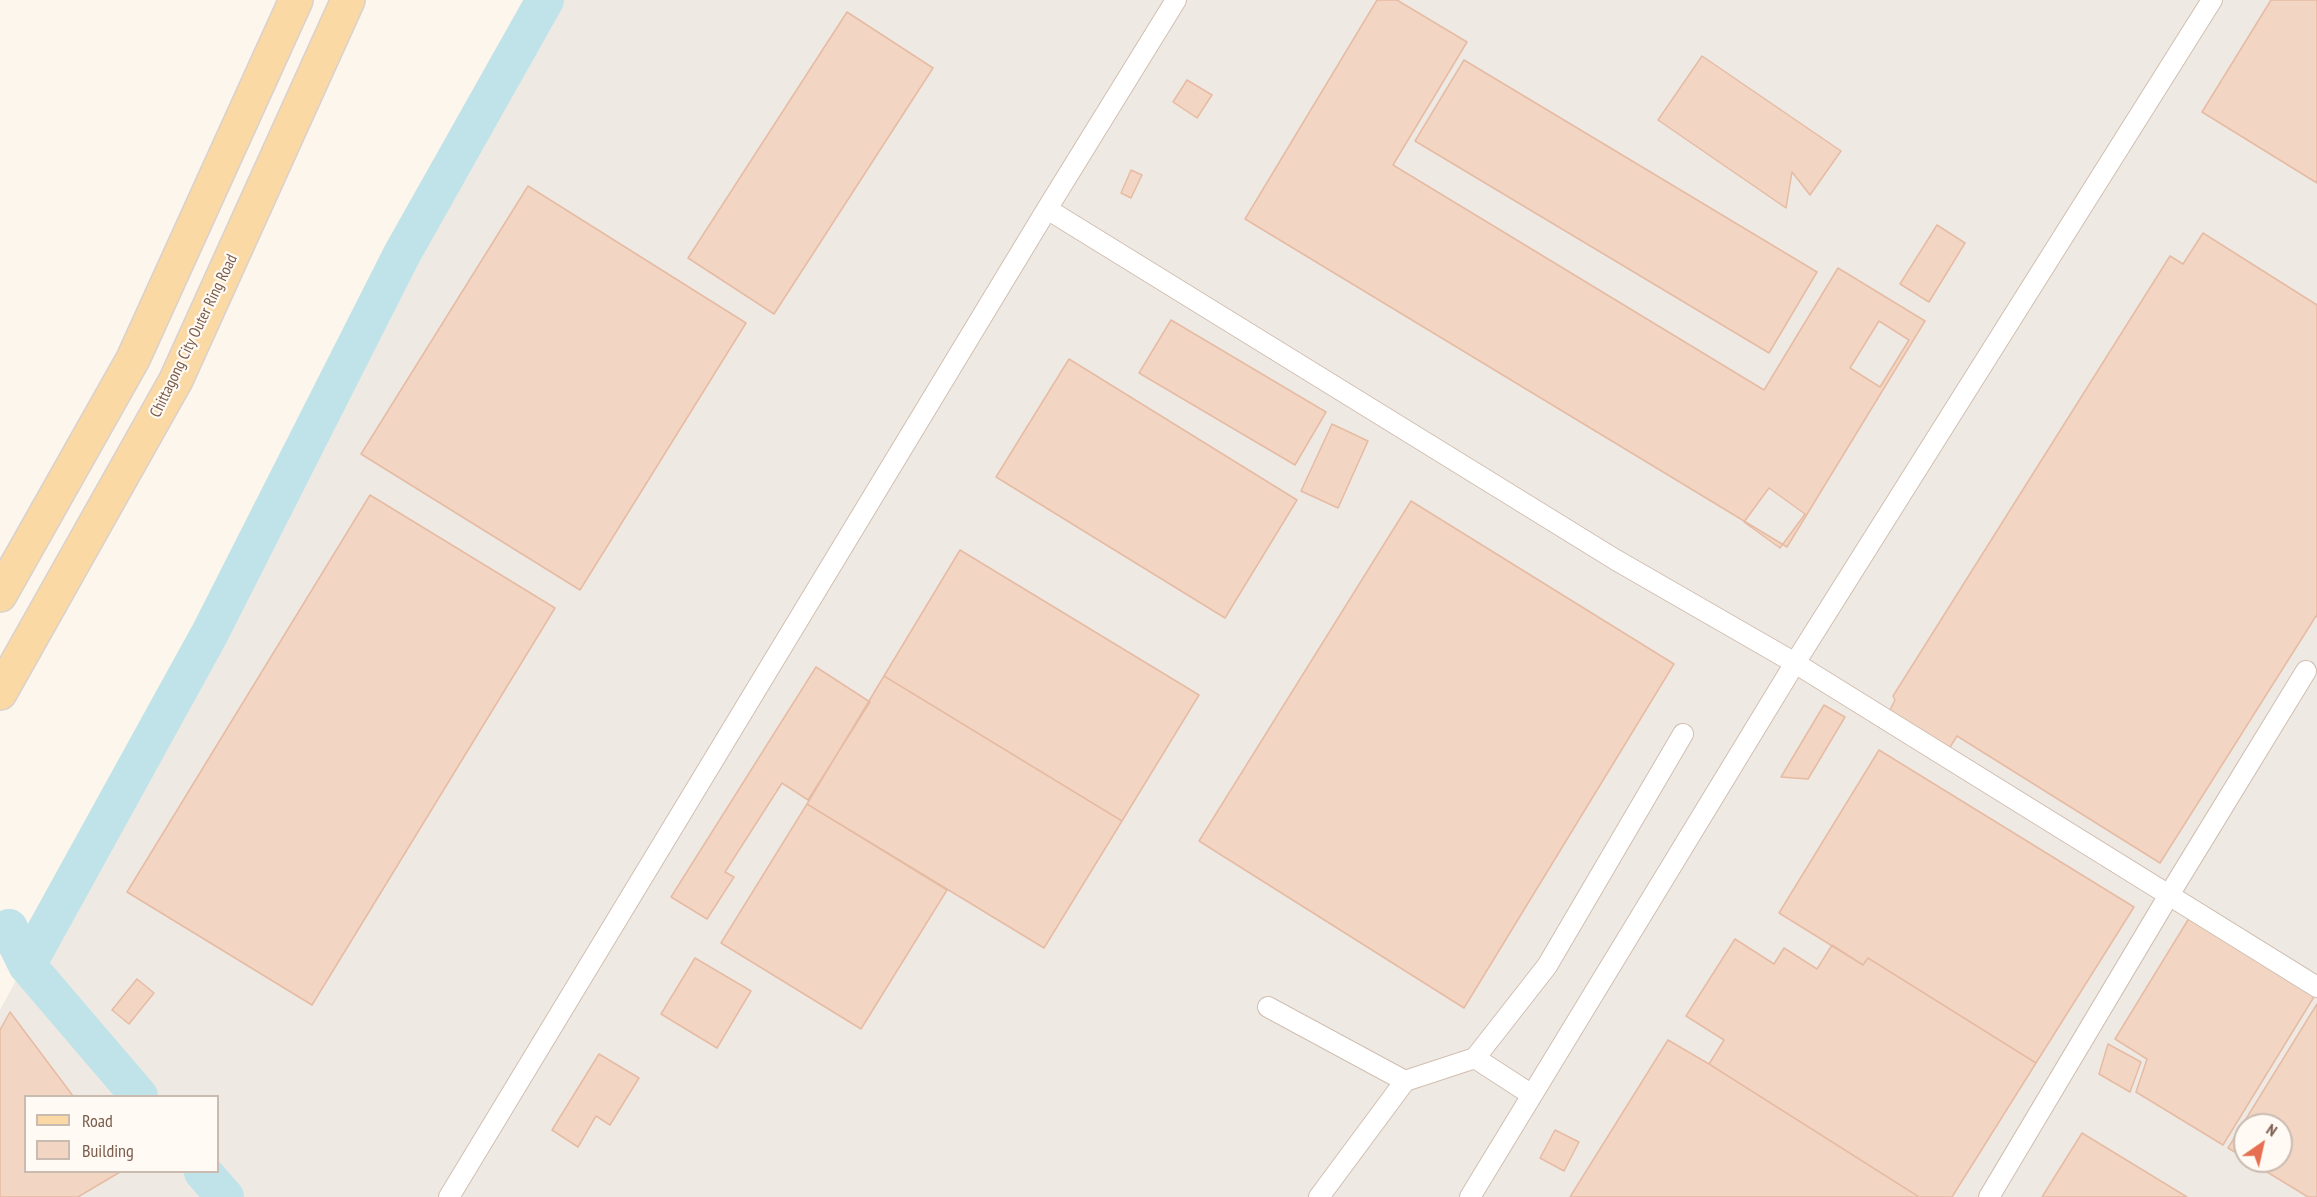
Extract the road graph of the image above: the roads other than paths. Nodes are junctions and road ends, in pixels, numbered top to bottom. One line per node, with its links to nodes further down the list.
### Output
1 (296, 0): 6 (main road)
2 (348, 0): 9 (main road, Chittagong City Outer Ring Road)
3 (1176, 0): 5 (lane)
4 (2211, 0): 7 (lane)
5 (1047, 209): 7 (lane); 17 (lane)
6 (0, 595)
7 (1796, 663): 11 (lane); 16 (lane)
8 (2306, 671): 11 (lane)
9 (0, 693)
10 (1683, 734): 14 (lane)
11 (2169, 895): 12 (lane); 20 (lane)
12 (2317, 987)
13 (1268, 1007): 15 (lane)
14 (1475, 1058): 15 (lane); 16 (lane)
15 (1405, 1081): 18 (lane)
16 (1532, 1095): 19 (lane)
17 (449, 1197)
18 (1319, 1197)
19 (1470, 1197)
20 (1989, 1197)

